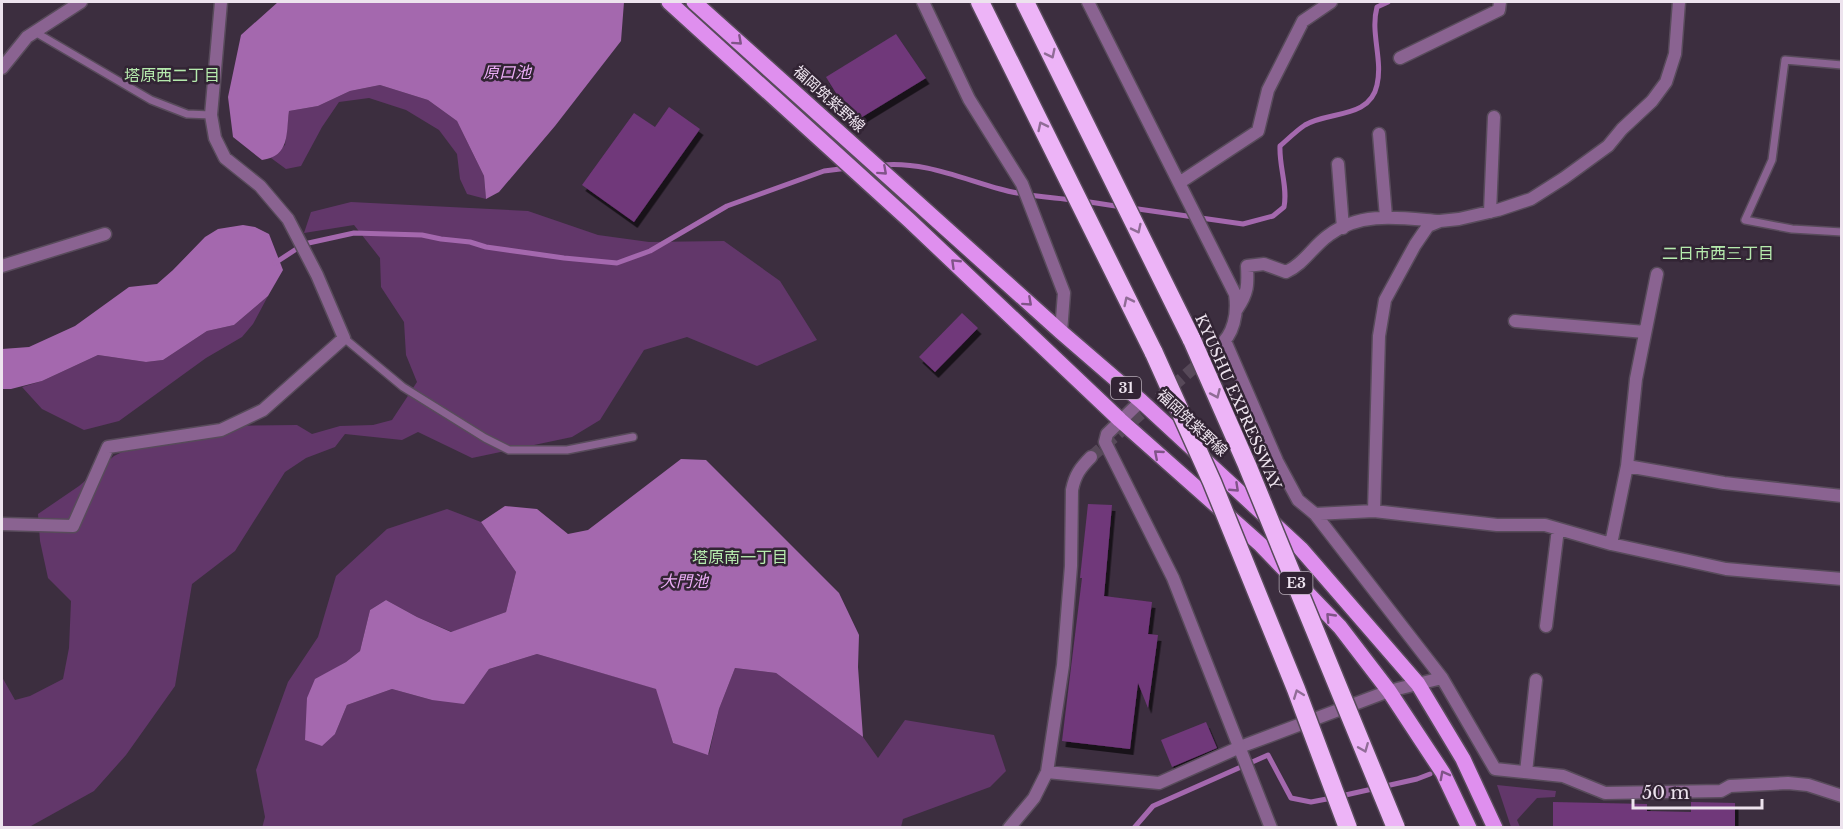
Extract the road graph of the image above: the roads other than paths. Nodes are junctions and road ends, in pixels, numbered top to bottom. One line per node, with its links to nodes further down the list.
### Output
1 (81, 2): 12 (street)
2 (221, 2): 16 (street)
3 (669, 2): 35 (main road, 31, one-way to 3)
4 (694, 2): 31 (main road, 福岡筑紫野線 / 31, one-way to 31)
5 (923, 2): 31 (street)
6 (980, 2): 57 (highway, E3, one-way to 6, bridge)
7 (1025, 2): 58 (highway, KYUSHU EXPRESSWAY / E3, one-way to 58, bridge)
8 (1088, 2): 20 (street)
9 (1331, 2): 20 (street)
10 (1500, 2): 13 (street)
11 (1679, 2): 21 (street)
12 (35, 32): 15 (street); 16 (lane)
13 (1400, 57)
14 (1842, 65): 25 (lane)
15 (2, 68)
16 (211, 115): 33 (street)
17 (1494, 117): 21 (street)
18 (1379, 134): 22 (street)
19 (1338, 164): 24 (street)
20 (1179, 183): 29 (street)
21 (1490, 212): 23 (street)
22 (1386, 217): 23 (street); 24 (street)
23 (1440, 221): 40 (street)
24 (1343, 228): 29 (street)
25 (1842, 232)
26 (105, 234): 27 (street)
27 (2, 266)
28 (1657, 274): 32 (street)
29 (1237, 309): 41 (street)
30 (1515, 321): 32 (street)
31 (1061, 332): 34 (main road, 福岡筑紫野線 / 31)
32 (1645, 332): 38 (street)
33 (344, 338): 36 (lane); 42 (street)
34 (1141, 401): 35 (street); 49 (main road, 福岡筑紫野線 / 31, one-way to 49)
35 (1120, 420): 50 (main road, 31, one-way to 35); 51 (street)
36 (633, 437)
37 (1090, 458): 52 (street)
38 (1627, 466): 39 (street); 44 (street)
39 (1842, 496)
40 (1374, 511): 41 (street); 43 (street)
41 (1315, 514): 47 (street)
42 (2, 524)
43 (1558, 529): 44 (street); 46 (street)
44 (1611, 544): 45 (street)
45 (1842, 579)
46 (1546, 626)
47 (1442, 678): 49 (street); 53 (street)
48 (1536, 680): 53 (street)
49 (1418, 684): 50 (street); 60 (main road, 福岡筑紫野線 / 31)
50 (1389, 691): 51 (street); 59 (main road, 31, one-way to 50)
51 (1240, 747): 52 (street); 56 (street)
52 (1047, 772): 55 (street)
53 (1526, 772): 54 (street)
54 (1842, 796)
55 (1009, 828)
56 (1271, 828)
57 (1348, 828)
58 (1396, 828)
59 (1469, 828)
60 (1495, 828)

